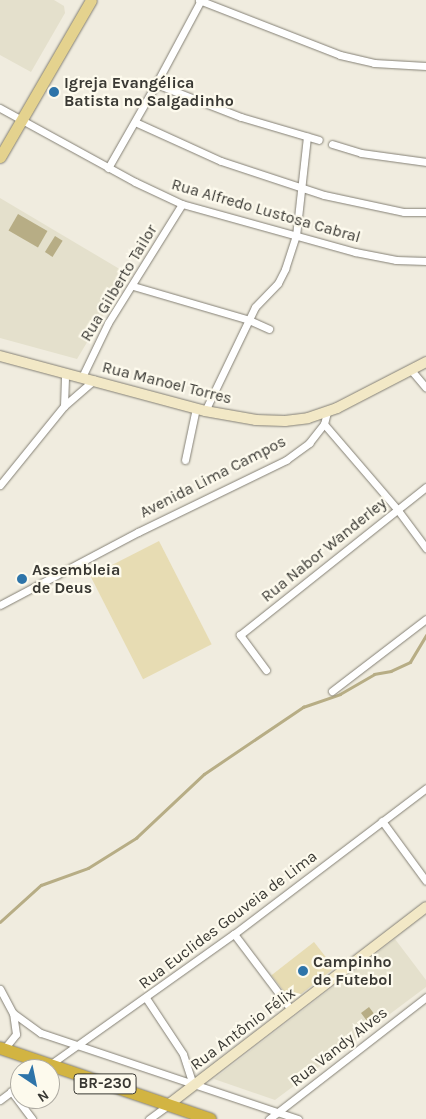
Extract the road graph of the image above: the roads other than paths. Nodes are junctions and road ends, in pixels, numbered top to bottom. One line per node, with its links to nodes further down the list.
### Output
1 (91, 0): 6 (main road)
2 (200, 0): 3 (street); 4 (street)
3 (426, 66)
4 (156, 84): 7 (street); 8 (street)
5 (0, 108): 6 (street, Rua Alfredo Lustosa Cabral)
6 (21, 120): 11 (main road); 13 (street, Rua Alfredo Lustosa Cabral)
7 (136, 122): 13 (street); 14 (street)
8 (307, 137): 9 (street); 14 (street)
9 (319, 140)
10 (332, 144): 12 (street)
11 (0, 157)
12 (426, 162)
13 (108, 168): 15 (street, Rua Alfredo Lustosa Cabral)
14 (302, 187): 16 (street); 17 (street)
15 (182, 204): 17 (street, Rua Alfredo Lustosa Cabral); 19 (street, Rua Gilberto Tailor)
16 (426, 212)
17 (296, 236): 18 (street, Rua Alfredo Lustosa Cabral); 20 (street)
18 (426, 261)
19 (132, 286): 20 (street); 26 (street, Rua Gilberto Tailor)
20 (249, 320): 21 (street); 30 (street)
21 (270, 329)
22 (0, 356): 25 (main road, Rua Manoel Torres)
23 (426, 362): 24 (main road)
24 (411, 370): 28 (street); 31 (main road)
25 (65, 372): 26 (main road, Rua Manoel Torres); 29 (street)
26 (82, 377): 27 (main road, Rua Manoel Torres)
27 (94, 380): 29 (street); 30 (main road, Rua Manoel Torres)
28 (426, 388)
29 (64, 406): 34 (street)
30 (200, 409): 31 (main road, Rua Manoel Torres); 33 (street)
31 (327, 412): 32 (street, Avenida Lima Campos)
32 (324, 424): 36 (street); 38 (street, Avenida Lima Campos)
33 (185, 460)
34 (0, 485)
35 (426, 488): 36 (street, Rua Nabor Wanderley)
36 (397, 510): 37 (street); 40 (street, Rua Nabor Wanderley)
37 (426, 548)
38 (0, 605)
39 (426, 619): 41 (street)
40 (266, 670)
41 (332, 691)
42 (426, 788): 43 (street, Rua Euclides Gouveia de Lima)
43 (382, 821): 44 (street); 46 (street, Rua Euclides Gouveia de Lima)
44 (426, 881)
45 (426, 907): 50 (main road, Rua Antônio Félix)
46 (234, 934): 49 (street, Rua Euclides Gouveia de Lima); 50 (street)
47 (0, 990): 51 (street)
48 (426, 997): 61 (street, Rua Vandy Alves)
49 (146, 998): 52 (street, Rua Euclides Gouveia de Lima); 57 (street)
50 (292, 1011): 57 (main road, Rua Antônio Félix)
51 (13, 1013): 52 (street); 53 (street)
52 (76, 1046): 55 (street, Rua Euclides Gouveia de Lima); 57 (street)
53 (2, 1048): 54 (highway, BR-230)
54 (27, 1059)
55 (57, 1059)
56 (60, 1071): 60 (highway, BR-230)
57 (193, 1086): 60 (main road, Rua Antônio Félix); 61 (street)
58 (10, 1092): 59 (street)
59 (0, 1100)
60 (168, 1105): 62 (highway, BR-230); 63 (street, Rua Antônio Félix)
61 (279, 1111): 65 (street, Rua Vandy Alves); 66 (street)
62 (195, 1117): 64 (highway, BR-230)
63 (149, 1119)
64 (210, 1119)
65 (269, 1119)
66 (298, 1119)

